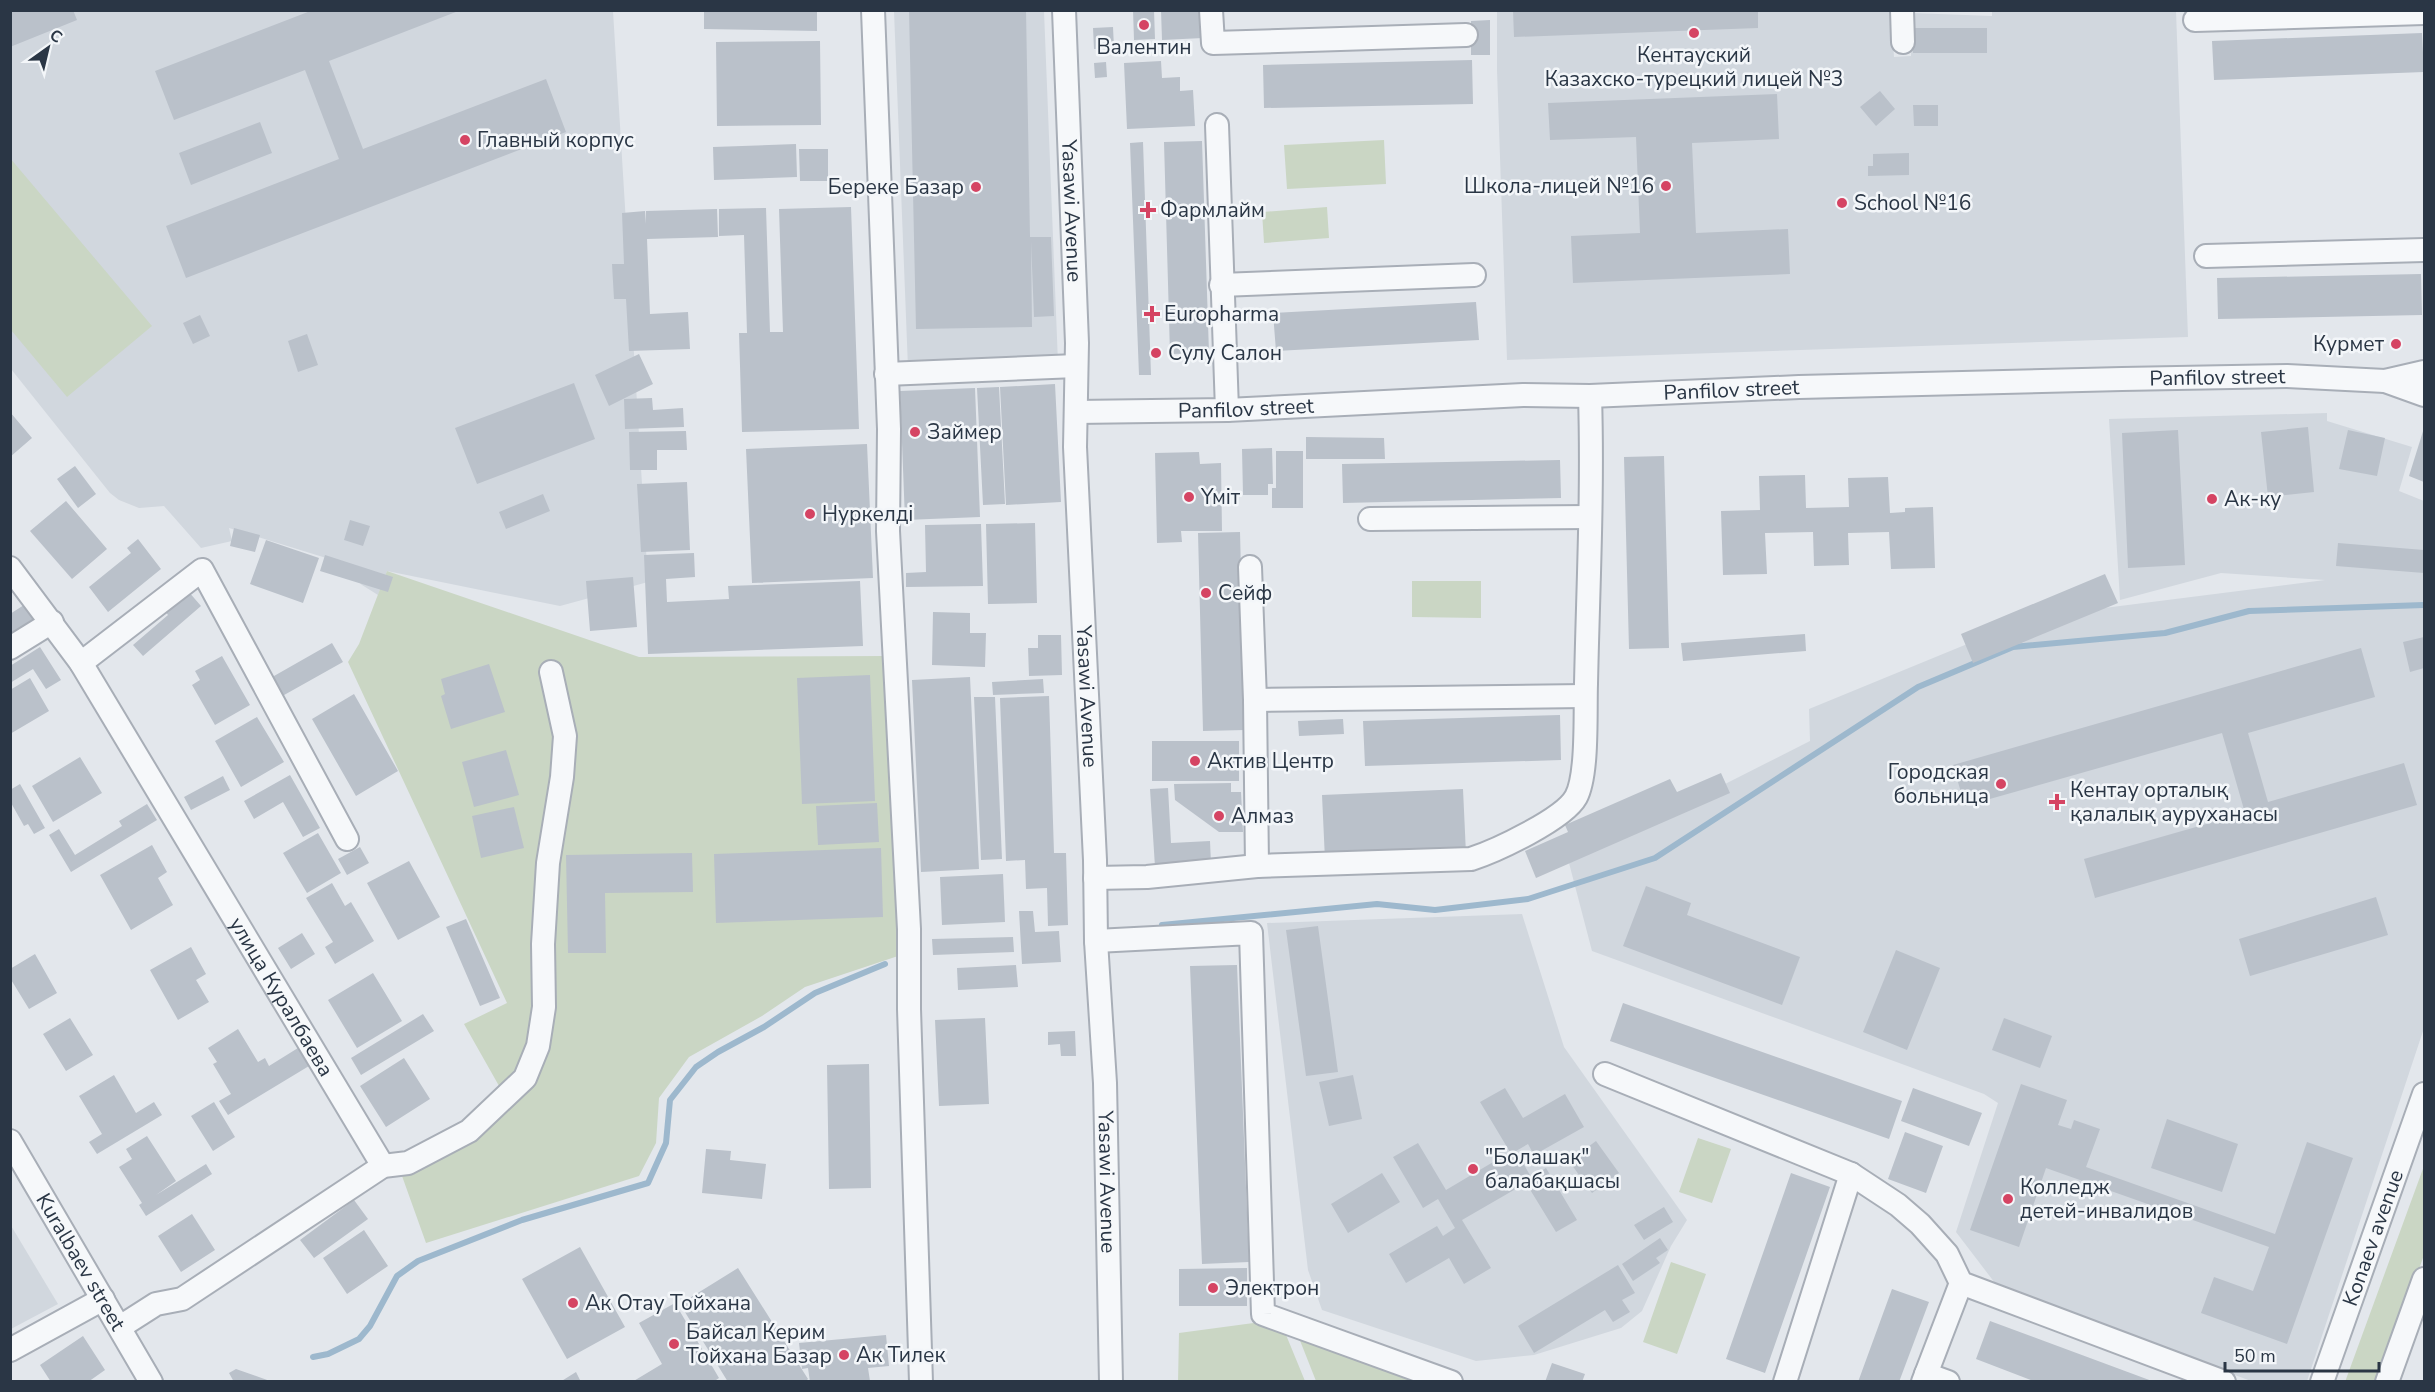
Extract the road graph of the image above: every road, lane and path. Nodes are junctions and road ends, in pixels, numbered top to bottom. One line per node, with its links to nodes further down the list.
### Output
1 (873, 10): 16 (street)
2 (1064, 10): 14 (street, Yasawi Avenue)
3 (1211, 10): 7 (street)
4 (1902, 10): 8 (street)
5 (2424, 13): 6 (street)
6 (2194, 20)
7 (1466, 35)
8 (1903, 42)
9 (1217, 125): 13 (street)
10 (2424, 250): 11 (street)
11 (2206, 256)
12 (1474, 275): 13 (street)
13 (1221, 285): 20 (street)
14 (1076, 366): 16 (street); 21 (street, Yasawi Avenue)
15 (2424, 372): 17 (street, Panfilov street)
16 (886, 374): 48 (street)
17 (2385, 381): 18 (street, Panfilov street); 19 (street, Panfilov street)
18 (2424, 395)
19 (1590, 396): 20 (street, Panfilov street); 22 (street)
20 (1227, 410): 21 (street, Panfilov street)
21 (1076, 412): 34 (street, Yasawi Avenue)
22 (1590, 517): 23 (street); 30 (street)
23 (1370, 519)
24 (1250, 567): 31 (street)
25 (10, 568): 26 (street, улица Куралбаева)
26 (52, 622): 27 (street); 28 (street, улица Куралбаева)
27 (10, 648)
28 (81, 663): 32 (street); 39 (street, улица Куралбаева)
29 (551, 672): 39 (street)
30 (1585, 696): 31 (street); 33 (street)
31 (1255, 700): 33 (street)
32 (347, 839)
33 (1257, 866): 34 (street)
34 (1095, 878): 35 (street, Yasawi Avenue)
35 (1096, 941): 49 (street, Yasawi Avenue); 50 (street)
36 (1605, 1074): 40 (street)
37 (2424, 1094): 54 (street, Konaev avenue)
38 (10, 1141): 43 (street, Kuralbaev street)
39 (383, 1166): 44 (street)
40 (1851, 1174): 42 (street); 51 (street)
41 (2424, 1279): 55 (street)
42 (1961, 1282): 46 (street); 53 (street)
43 (103, 1299): 44 (street, Kuralbaev street); 45 (street)
44 (120, 1327): 47 (street, Kuralbaev street)
45 (10, 1350)
46 (1925, 1378): 52 (street)
47 (151, 1382)
48 (921, 1382)
49 (1111, 1382)
50 (1451, 1382)
51 (1785, 1382)
52 (1948, 1382)
53 (2224, 1382)
54 (2322, 1382)
55 (2387, 1382)

